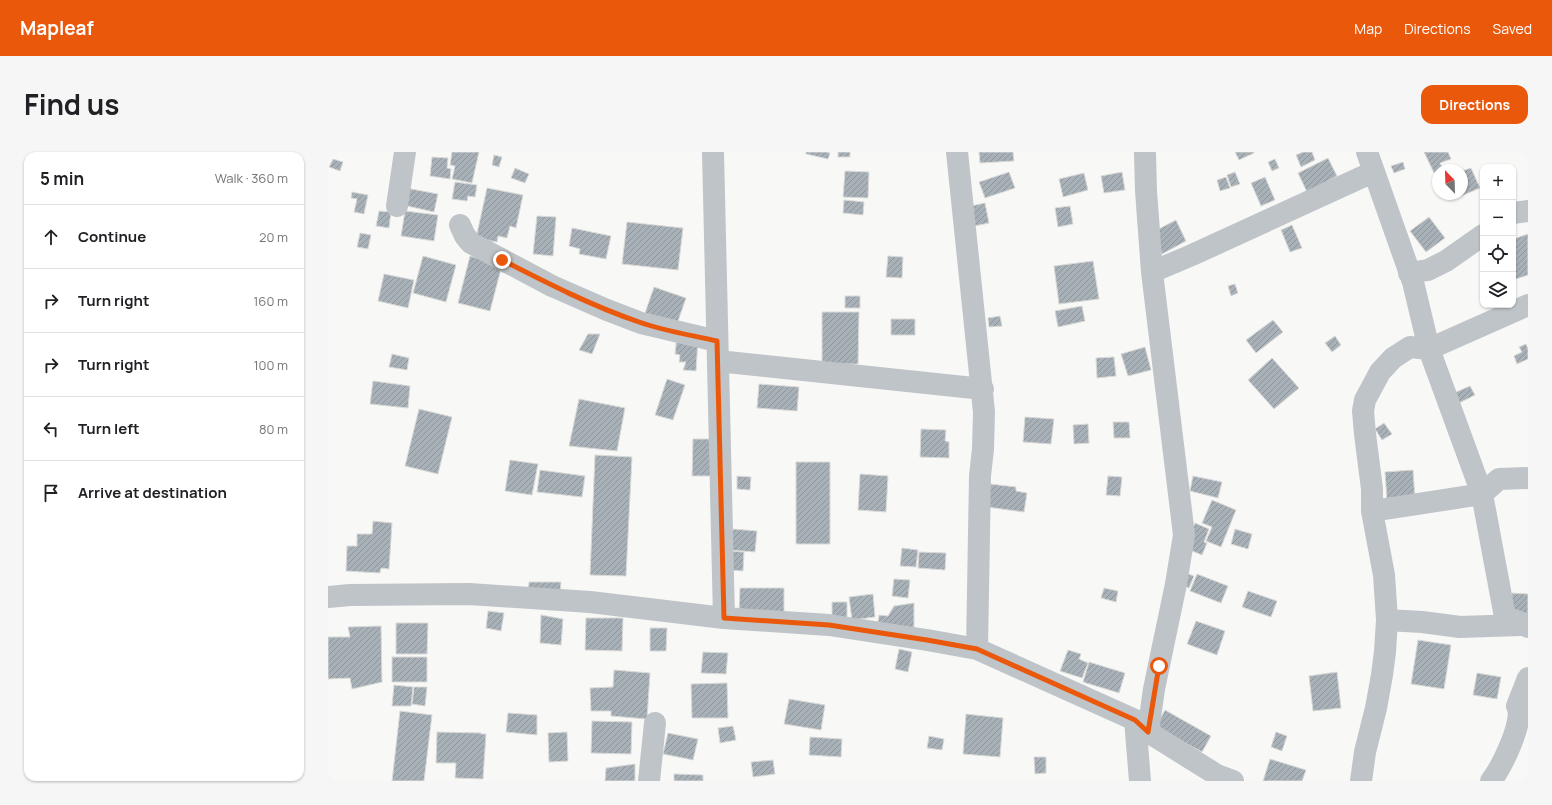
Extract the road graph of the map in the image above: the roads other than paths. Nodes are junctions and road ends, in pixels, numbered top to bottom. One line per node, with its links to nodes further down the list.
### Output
1 (405, 152): 6 (street)
2 (713, 152): 15 (street)
3 (957, 152): 16 (street)
4 (1145, 152): 11 (street)
5 (1370, 162): 11 (street); 12 (street)
6 (397, 206)
7 (1528, 211): 8 (street)
8 (1516, 213)
9 (460, 225): 15 (street)
10 (1480, 236): 12 (street)
11 (1152, 272): 28 (street)
12 (1409, 273): 14 (street)
13 (1528, 305): 14 (street)
14 (1429, 349): 18 (street); 19 (street)
15 (717, 351): 16 (street); 21 (street)
16 (983, 389): 24 (street)
17 (1528, 478): 18 (street)
18 (1482, 494): 19 (street); 23 (street)
19 (1372, 511): 22 (street)
20 (328, 597): 21 (street)
21 (724, 618): 24 (street)
22 (1387, 620): 23 (street); 32 (street)
23 (1528, 625)
24 (977, 649): 28 (street)
25 (1528, 678): 26 (street)
26 (1523, 707): 33 (street)
27 (655, 723): 29 (street)
28 (1141, 726): 30 (street); 31 (street)
29 (649, 781)
30 (1140, 781)
31 (1233, 781)
32 (1361, 781)
33 (1491, 781)

